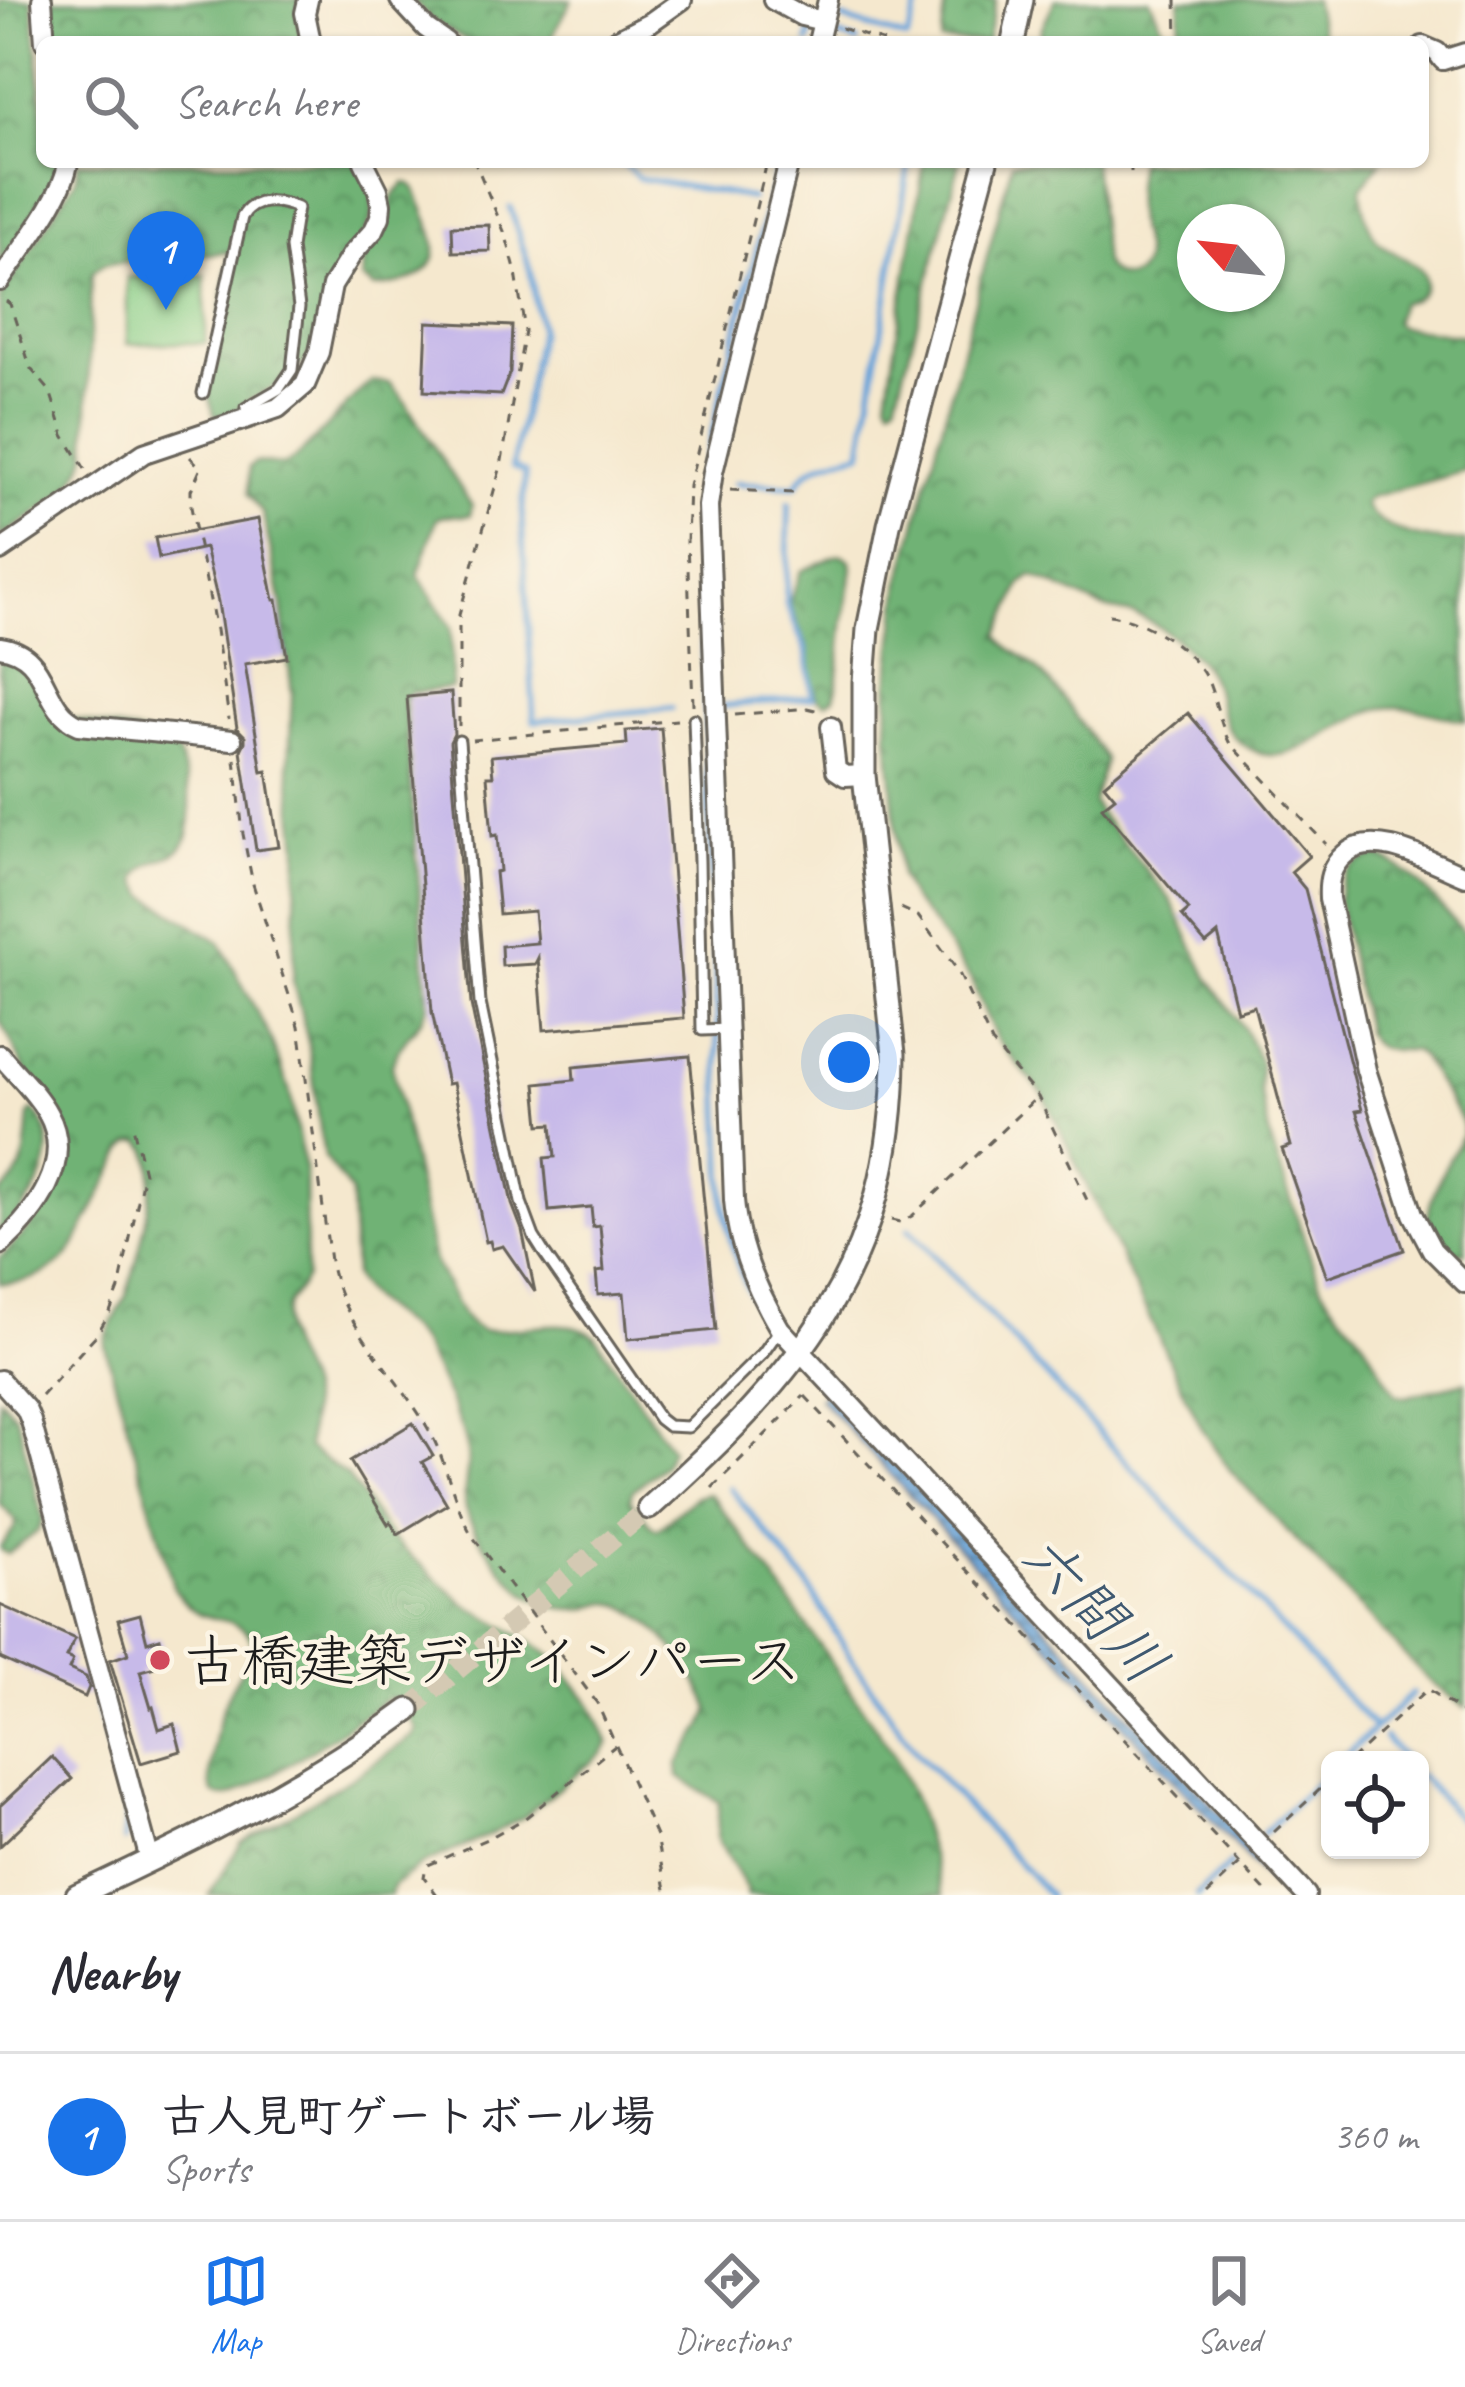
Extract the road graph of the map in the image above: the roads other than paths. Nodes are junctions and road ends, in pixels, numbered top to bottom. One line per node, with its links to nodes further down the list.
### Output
1 (42, 0): 9 (street)
2 (308, 0): 10 (street)
3 (400, 0): 11 (street)
4 (682, 0): 12 (street)
5 (772, 0): 8 (street)
6 (828, 0): 8 (street)
7 (1022, 0): 14 (street)
8 (823, 22): 13 (street)
9 (45, 36)
10 (310, 36)
11 (437, 36)
12 (624, 36)
13 (820, 36)
14 (1014, 36)
15 (1429, 49): 16 (street)
16 (1465, 53)
17 (68, 168): 21 (street)
18 (367, 168): 23 (street)
19 (788, 168): 32 (street)
20 (984, 168): 30 (street)
21 (1, 289)
22 (203, 393): 23 (lane)
23 (248, 418): 24 (street)
24 (0, 550)
25 (0, 647): 28 (street)
26 (694, 719): 32 (lane)
27 (831, 727): 30 (street)
28 (232, 740)
29 (459, 741): 36 (lane)
30 (864, 775): 37 (street)
31 (1465, 876): 35 (street)
32 (719, 1029): 36 (street)
33 (0, 1055): 34 (street)
34 (0, 1245)
35 (1465, 1282)
36 (780, 1329): 37 (street)
37 (801, 1353): 39 (street); 43 (street)
38 (0, 1380): 41 (street)
39 (649, 1508)
40 (409, 1710): 41 (street)
41 (151, 1860): 42 (street)
42 (77, 1895)
43 (1306, 1895)

